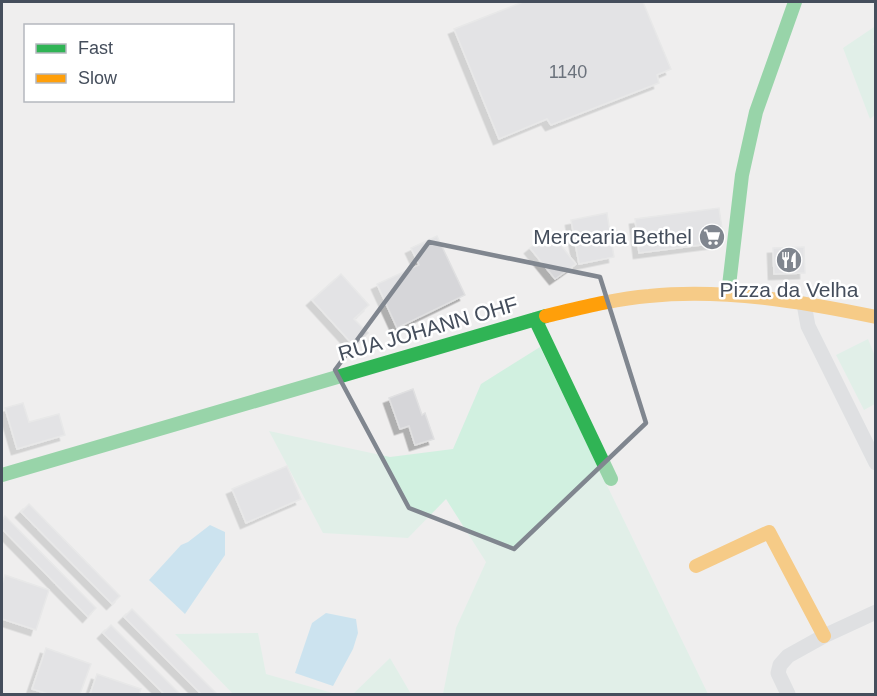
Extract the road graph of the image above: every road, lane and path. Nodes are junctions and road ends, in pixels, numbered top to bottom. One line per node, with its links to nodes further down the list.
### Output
1 (795, 2): 2 (main road)
2 (728, 294): 3 (main road, RUA JOHANN OHF); 5 (main road, RUA JOHANN OHF)
3 (804, 304): 4 (main road, RUA JOHANN OHF); 6 (street)
4 (876, 317)
5 (535, 319): 7 (main road, RUA JOHANN OHF); 8 (main road)
6 (876, 463)
7 (2, 475)
8 (612, 479)
9 (696, 566): 11 (main road)
10 (876, 612): 11 (street)
11 (825, 636): 12 (street)
12 (788, 694)

